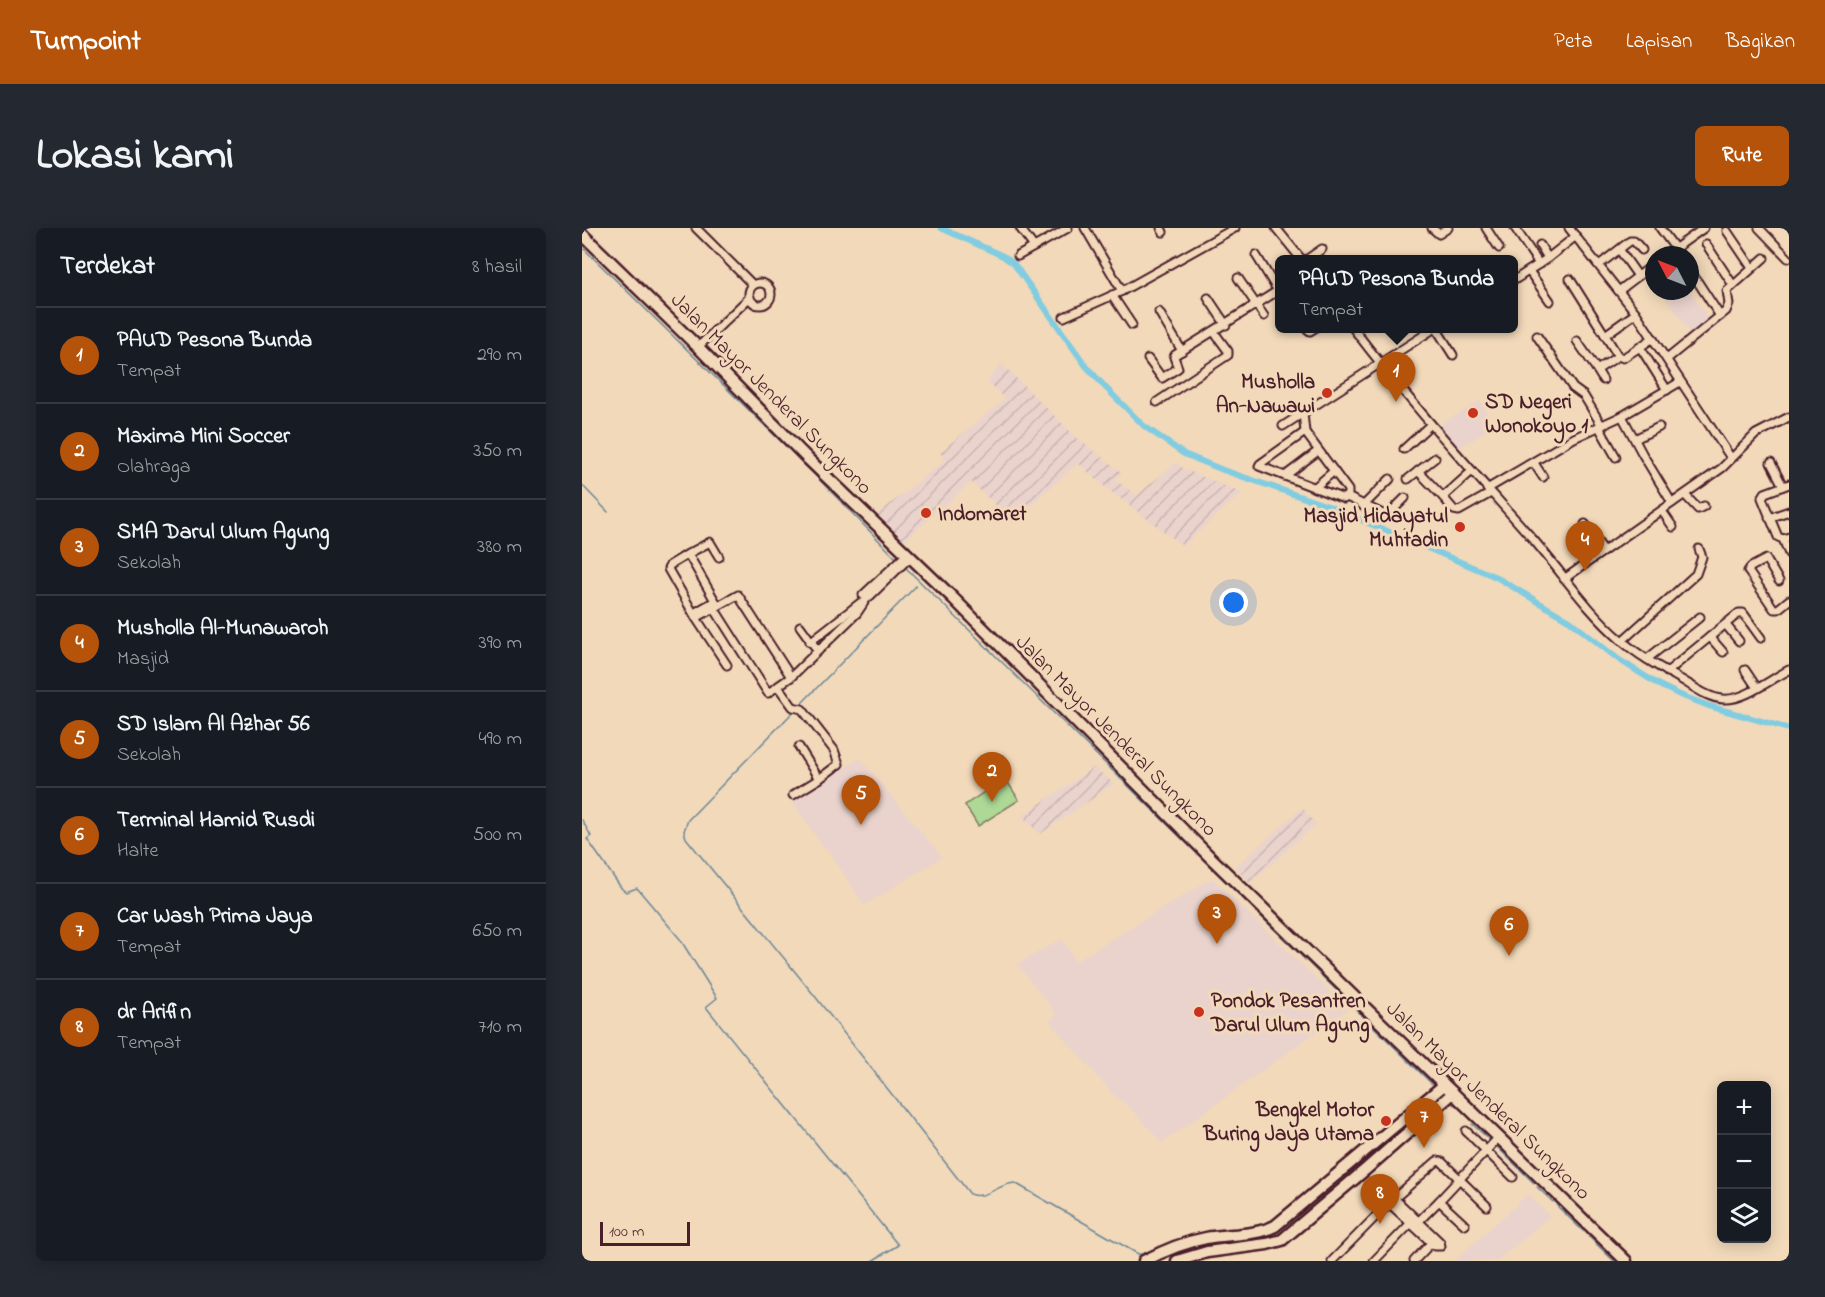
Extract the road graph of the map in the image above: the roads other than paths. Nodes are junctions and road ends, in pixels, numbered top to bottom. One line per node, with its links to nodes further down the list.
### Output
1 (696, 228): 44 (street)
2 (1020, 228): 22 (street)
3 (1068, 228): 22 (street)
4 (1085, 228): 48 (street)
5 (1235, 228): 48 (street)
6 (1432, 228): 7 (street)
7 (1448, 228)
8 (1486, 228): 23 (street)
9 (1515, 228): 34 (street)
10 (1569, 228): 17 (street)
11 (1660, 228): 20 (street)
12 (1704, 228): 21 (street)
13 (1759, 228): 33 (street)
14 (1278, 229): 28 (street)
15 (1727, 231): 36 (street)
16 (582, 234): 70 (main road, Jalan Mayor Jenderal Sungkono)
17 (1576, 236): 31 (street); 35 (street)
18 (1706, 244): 46 (street)
19 (1540, 245): 31 (street)
20 (1674, 246)
21 (1678, 246)
22 (1035, 247): 30 (street)
23 (1499, 248)
24 (1322, 249): 29 (street)
25 (1642, 250): 35 (street)
26 (1621, 252): 39 (street)
27 (1256, 255): 45 (street)
28 (1300, 255)
29 (1312, 255)
30 (1018, 256)
31 (1548, 258): 34 (street)
32 (1764, 258): 36 (street)
33 (1788, 258)
34 (1539, 264): 38 (street)
35 (1599, 265): 47 (street)
36 (1752, 268): 46 (street)
37 (1645, 271): 39 (street)
38 (1529, 272): 41 (street); 53 (street)
39 (1638, 276): 47 (street)
40 (1238, 278): 54 (street)
41 (1518, 278)
42 (1570, 279): 67 (street)
43 (1699, 284): 58 (street)
44 (753, 285): 51 (street); 51 (street)
45 (1275, 285)
46 (1732, 285): 58 (street)
47 (1620, 290): 56 (street)
48 (1122, 291): 50 (street)
49 (1275, 293): 54 (street)
50 (1112, 295): 59 (street); 60 (street)
51 (750, 297): 70 (street)
52 (1208, 298): 61 (street)
53 (1550, 301)
54 (1256, 305): 57 (street); 61 (street)
55 (1159, 312): 72 (street)
56 (1636, 314): 67 (street); 68 (street)
57 (1264, 316)
58 (1720, 316): 75 (street)
59 (1064, 317)
60 (1132, 325)
61 (1226, 325): 62 (street)
62 (1214, 332): 72 (street); 82 (street)
63 (1357, 333): 77 (street)
64 (1428, 333): 77 (street)
65 (1439, 333): 73 (street)
66 (1537, 336): 88 (street)
67 (1605, 336): 74 (street)
68 (1653, 338): 71 (street); 75 (street)
69 (1577, 341): 78 (street)
70 (698, 347): 127 (main road, Jalan Mayor Jenderal Sungkono)
71 (1640, 347): 74 (street); 81 (street)
72 (1182, 351): 76 (street)
73 (1453, 355)
74 (1618, 356): 78 (street)
75 (1667, 358): 80 (street)
76 (1148, 359)
77 (1380, 364): 83 (street); 86 (street)
78 (1597, 370): 79 (street)
79 (1603, 380)
80 (1680, 382): 81 (street); 96 (street)
81 (1667, 390): 84 (street)
82 (1157, 402)
83 (1303, 413): 87 (street); 90 (street)
84 (1622, 416): 88 (street); 91 (street)
85 (1789, 417): 96 (street)
86 (1430, 425): 92 (street); 101 (street)
87 (1283, 426)
88 (1600, 427): 94 (street); 97 (street)
89 (1659, 427): 91 (street)
90 (1305, 432): 93 (street); 102 (street)
91 (1635, 439): 113 (street)
92 (1404, 449)
93 (1318, 451): 99 (street); 102 (street)
94 (1616, 457)
95 (1435, 458): 100 (street)
96 (1731, 458): 109 (street)
97 (1534, 463): 103 (street); 108 (street)
98 (1771, 463): 106 (street)
99 (1334, 471): 107 (street); 110 (street)
100 (1418, 471): 105 (street); 111 (street)
101 (1472, 471): 108 (street); 111 (street)
102 (1285, 476): 107 (street)
103 (1543, 477)
104 (1390, 479): 114 (street)
105 (1408, 479)
106 (1786, 485): 118 (street)
107 (1314, 488): 110 (street)
108 (1489, 491): 111 (street); 128 (street)
109 (1685, 495): 113 (street); 115 (street)
110 (1347, 497): 114 (street)
111 (1443, 497)
112 (1405, 498): 114 (street)
113 (1672, 503): 116 (street)
114 (1363, 506)
115 (1704, 506)
116 (1662, 511): 120 (street); 123 (street)
117 (1789, 511): 118 (street)
118 (1769, 518): 121 (street)
119 (1585, 524): 123 (street)
120 (1672, 528)
121 (1786, 538): 125 (street)
122 (1699, 549): 139 (street)
123 (1604, 550): 128 (street)
124 (688, 554): 126 (street); 132 (street); 133 (street)
125 (1789, 554)
126 (719, 557)
127 (903, 561): 130 (street); 155 (main road, Jalan Mayor Jenderal Sungkono)
128 (1564, 579): 139 (street)
129 (1779, 581): 131 (street)
130 (864, 598): 141 (street); 142 (street)
131 (1789, 600)
132 (716, 605): 133 (street); 149 (street); 150 (street)
133 (695, 616): 145 (street)
134 (1700, 617): 144 (street)
135 (1726, 625): 137 (street); 138 (street); 140 (street)
136 (800, 626): 141 (street)
137 (1710, 637): 143 (street); 148 (street)
138 (1761, 638)
139 (1622, 641): 144 (street)
140 (1739, 641)
141 (810, 642): 142 (street)
142 (818, 651): 149 (street)
143 (1723, 652)
144 (1647, 659): 148 (street)
145 (727, 665)
146 (1744, 670): 151 (street)
147 (1789, 670): 151 (street)
148 (1667, 672): 151 (street)
149 (791, 677): 150 (street)
150 (779, 687): 153 (street)
151 (1757, 688)
152 (798, 747): 153 (street)
153 (819, 779): 154 (street)
154 (793, 795)
155 (1444, 1085): 156 (main road, Jalan Mayor Jenderal Sungkono); 167 (main road)
156 (1453, 1093): 158 (main road, Jalan Mayor Jenderal Sungkono); 168 (main road)
157 (1466, 1131): 159 (street)
158 (1498, 1137): 159 (street); 174 (main road, Jalan Mayor Jenderal Sungkono)
159 (1486, 1151): 160 (street); 161 (street)
160 (1513, 1177)
161 (1460, 1179): 162 (street); 163 (street); 164 (street)
162 (1392, 1201): 165 (street); 171 (street)
163 (1439, 1201): 165 (street); 166 (street)
164 (1487, 1206)
165 (1415, 1223): 172 (street); 173 (street)
166 (1465, 1225)
167 (1203, 1239): 168 (main road); 169 (main road)
168 (1207, 1252): 170 (main road)
169 (1144, 1261)
170 (1177, 1261)
171 (1332, 1261)
172 (1374, 1261)
173 (1414, 1261)
174 (1626, 1261)

